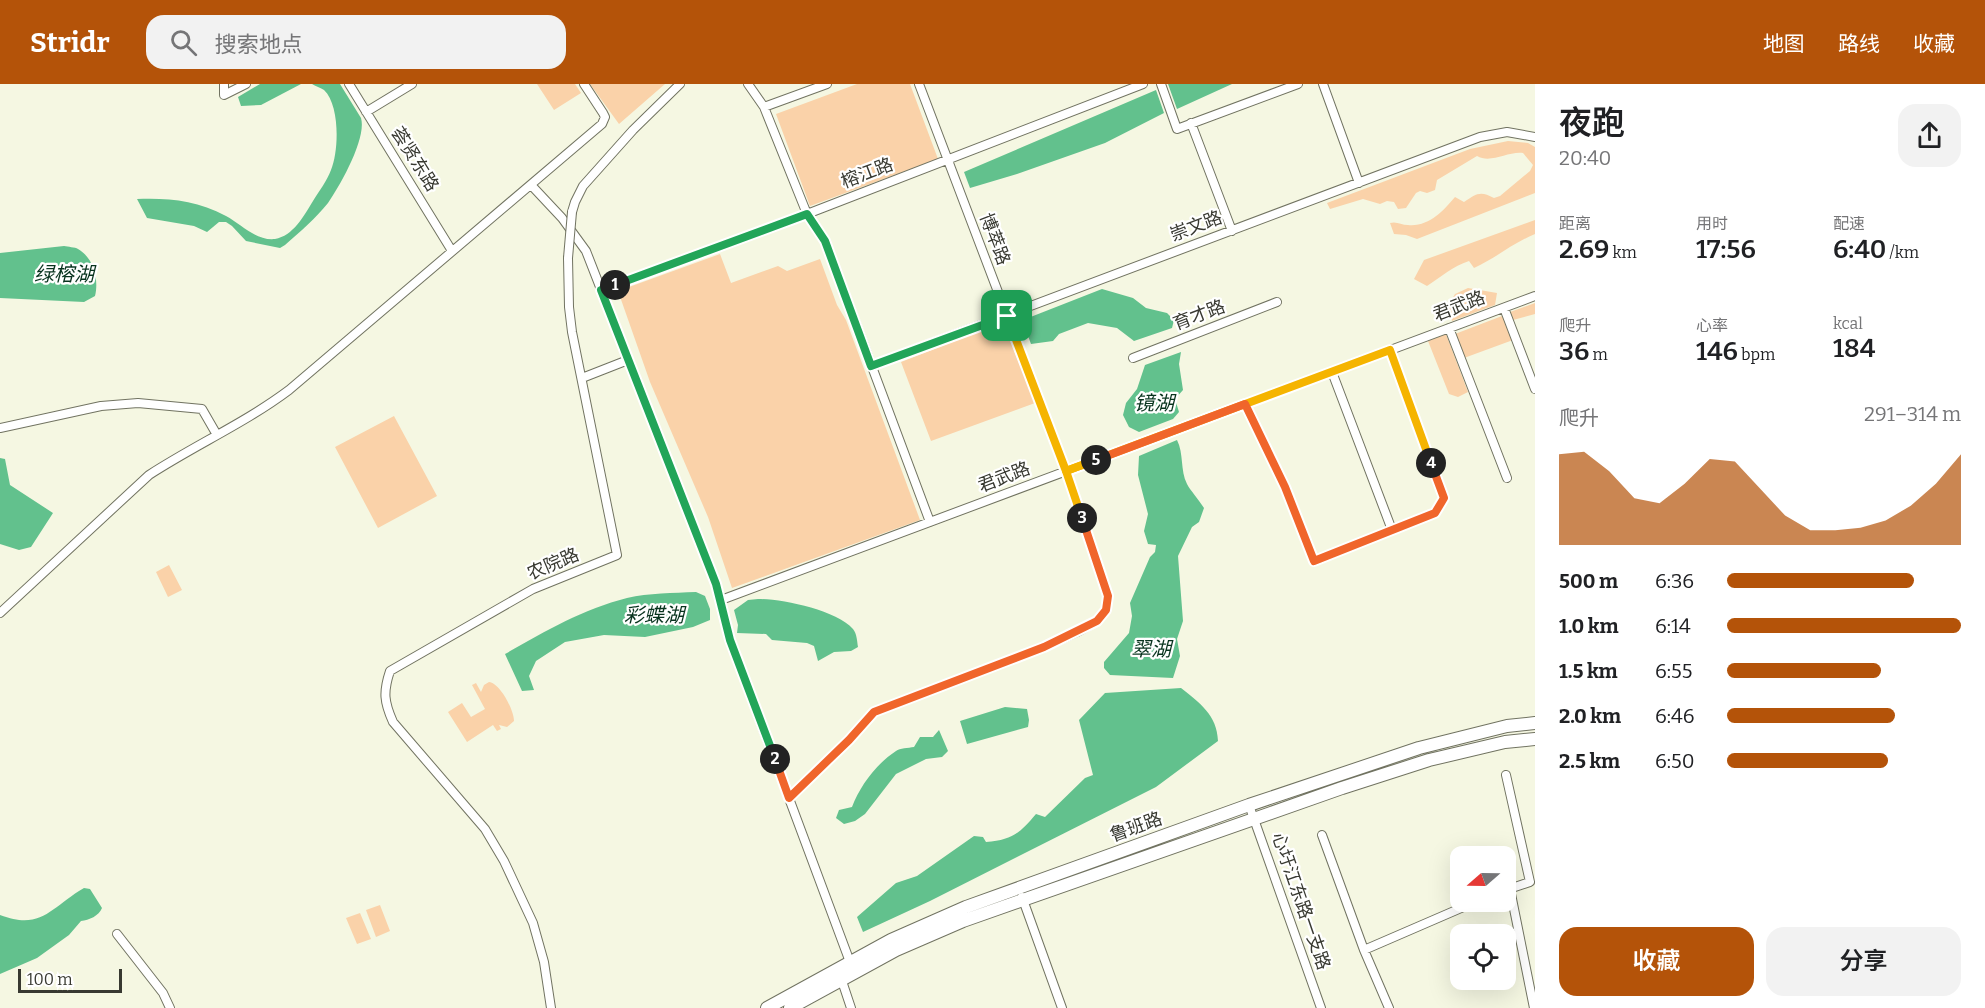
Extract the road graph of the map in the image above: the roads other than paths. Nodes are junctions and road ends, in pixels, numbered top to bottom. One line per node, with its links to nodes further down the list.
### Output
1 (224, 84): 2 (street)
2 (246, 84)
3 (349, 84): 15 (street, 荟贤东路)
4 (412, 84): 15 (street)
5 (584, 84): 20 (street)
6 (680, 84): 35 (street, 农院路, bridge)
7 (748, 84): 14 (street)
8 (827, 84): 14 (street)
9 (919, 84): 18 (street, 博萃路)
10 (1143, 84): 18 (street, 榕江路)
11 (1161, 84): 16 (street)
12 (1298, 84): 16 (street)
13 (1323, 84): 19 (street)
14 (764, 107): 21 (street)
15 (366, 112): 23 (street, 荟贤东路)
16 (1191, 123): 22 (street)
17 (1535, 137): 19 (street, 崇文路)
18 (947, 160): 21 (street, 榕江路); 28 (street, 博萃路)
19 (1359, 183): 22 (street, 崇文路)
20 (532, 186): 23 (street); 24 (street)
21 (807, 214): 24 (street, 榕江路); 33 (street)
22 (1232, 231): 28 (street, 崇文路)
23 (452, 251): 39 (street)
24 (601, 290): 32 (street)
25 (1535, 296): 27 (street, 君武路)
26 (1277, 302): 31 (street, 育才路)
27 (1504, 308): 29 (street, 君武路); 36 (street)
28 (1007, 316): 33 (street, 崇文路); 40 (street, 博萃路)
29 (1449, 328): 30 (street, 君武路); 41 (street)
30 (1390, 350): 34 (street, 君武路); 43 (street)
31 (1133, 358)
32 (628, 360): 35 (street); 44 (street)
33 (871, 366): 42 (street)
34 (1332, 372): 37 (street, 君武路); 43 (street)
35 (582, 378): 65 (street, 农院路)
36 (1535, 389)
37 (1245, 404): 40 (street, 君武路); 43 (street)
38 (0, 428): 39 (street)
39 (217, 435): 45 (street)
40 (1066, 471): 42 (street, 君武路); 49 (street, 博萃路)
41 (1507, 478)
42 (930, 522): 44 (street, 君武路)
43 (1392, 530)
44 (721, 600): 49 (street)
45 (0, 613)
46 (1535, 723): 50 (main road, 鲁班路)
47 (1535, 739): 51 (main road, 鲁班路)
48 (1506, 774): 53 (street)
49 (789, 798): 62 (street)
50 (1250, 805): 51 (street, 心圩江东路一支路); 56 (main road, 鲁班路)
51 (1255, 819): 57 (main road, 鲁班路); 70 (street, 心圩江东路一支路)
52 (1322, 835): 61 (street)
53 (1523, 850): 54 (street); 55 (street)
54 (1535, 850)
55 (1516, 887)
56 (1019, 888): 57 (street); 62 (main road, 鲁班路)
57 (1024, 901): 63 (main road, 鲁班路); 69 (street)
58 (1452, 912): 61 (street)
59 (1513, 912): 72 (street)
60 (117, 934): 64 (street)
61 (1364, 950): 71 (street)
62 (850, 962): 63 (main road, 鲁班路)
63 (840, 975): 66 (main road, 鲁班路); 67 (main road, 鲁班路); 68 (street)
64 (170, 1008)
65 (551, 1008)
66 (766, 1008)
67 (790, 1008)
68 (851, 1008)
69 (1062, 1008)
70 (1321, 1008)
71 (1389, 1008)
72 (1534, 1008)

